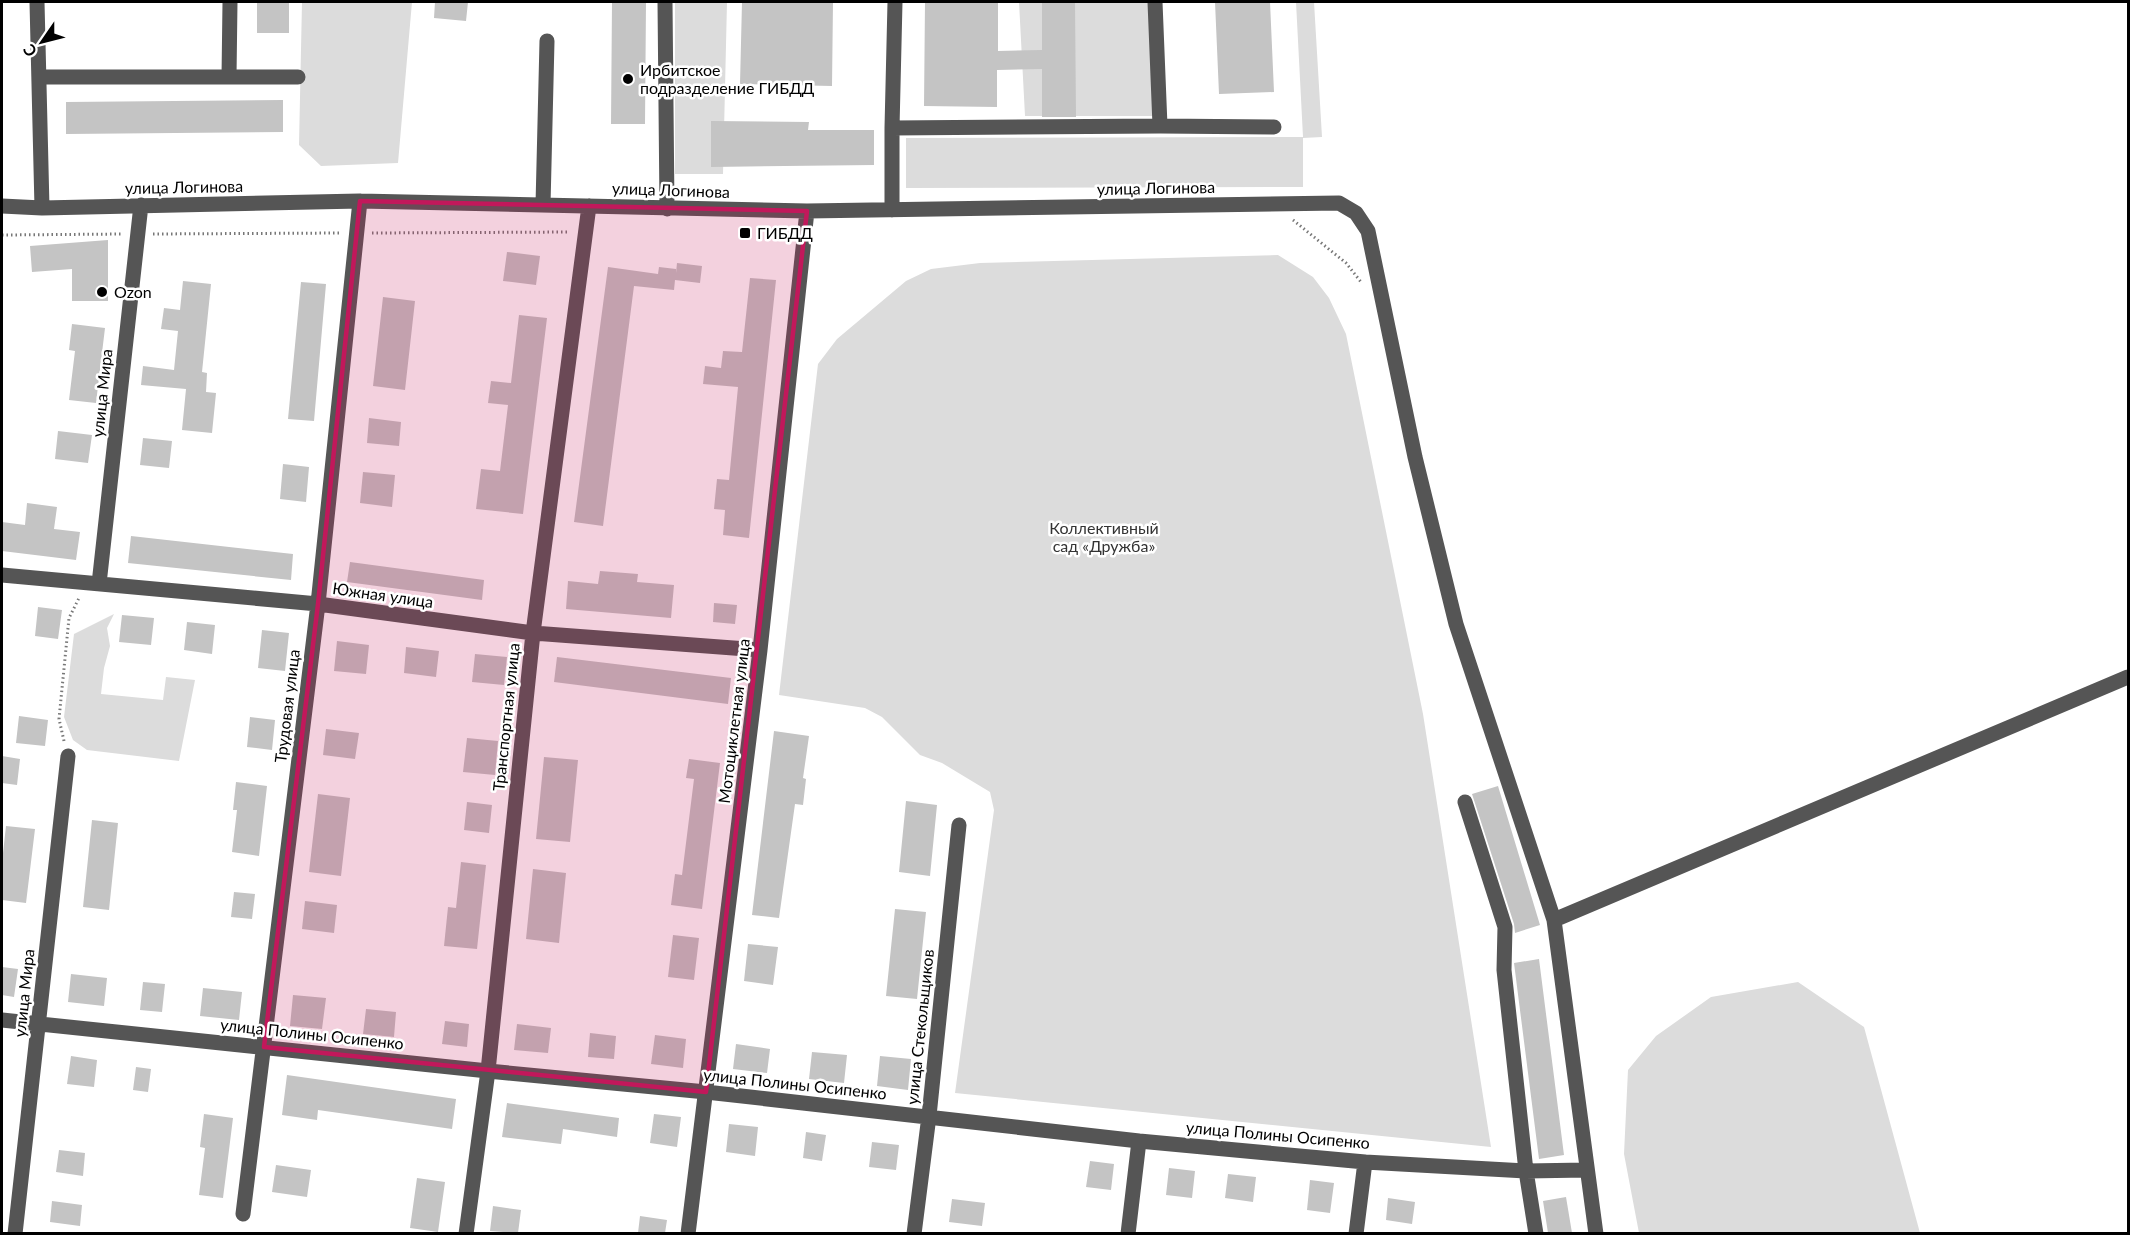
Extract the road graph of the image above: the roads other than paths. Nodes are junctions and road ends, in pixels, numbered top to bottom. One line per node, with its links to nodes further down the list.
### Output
1 (37, 2): 7 (street)
2 (230, 2): 8 (street)
3 (665, 2): 19 (street)
4 (896, 2): 11 (street)
5 (1155, 2): 10 (street)
6 (547, 41): 14 (street)
7 (39, 77): 8 (street); 18 (street)
8 (229, 77): 9 (street)
9 (298, 77)
10 (1160, 126): 11 (street); 12 (street)
11 (892, 128): 20 (street)
12 (1274, 128)
13 (360, 201): 14 (street, улица Логинова); 16 (street, улица Логинова); 24 (street, Трудовая улица)
14 (543, 205): 17 (street, улица Логинова)
15 (2, 206): 18 (street, улица Логинова)
16 (141, 206): 18 (street, улица Логинова); 23 (street, улица Мира)
17 (589, 206): 19 (street, улица Логинова); 25 (street, Транспортная улица)
18 (42, 208)
19 (667, 209): 21 (street, улица Логинова)
20 (892, 210): 21 (street, улица Логинова); 31 (street, улица Логинова)
21 (807, 211): 26 (street, Мотоциклетная улица)
22 (2, 575): 23 (street, Южная улица)
23 (93, 584): 24 (street, Южная улица)
24 (318, 604): 25 (street, Южная улица); 34 (street, Трудовая улица)
25 (533, 633): 26 (street, Южная улица); 35 (street, Транспортная улица)
26 (760, 650): 36 (street, Мотоциклетная улица)
27 (2128, 677): 31 (street)
28 (68, 756): 33 (street, улица Мира)
29 (1465, 802): 41 (street)
30 (959, 825): 37 (street, улица Стекольщиков)
31 (1554, 920): 40 (street)
32 (2, 1020): 33 (street, улица Полины Осипенко)
33 (39, 1024): 34 (street, улица Полины Осипенко); 43 (street, улица Мира)
34 (264, 1047): 35 (street, улица Полины Осипенко); 42 (street, Трудовая улица)
35 (488, 1071): 36 (street, улица Полины Осипенко); 44 (street, Транспортная улица)
36 (706, 1092): 37 (street, улица Полины Осипенко); 45 (street, Мотоциклетная улица)
37 (929, 1116): 38 (street, улица Полины Осипенко); 46 (street, улица Стекольщиков)
38 (1139, 1141): 39 (street, улица Полины Осипенко); 47 (street)
39 (1365, 1162): 41 (street, улица Полины Осипенко); 48 (street)
40 (1586, 1170): 41 (street, улица Полины Осипенко); 50 (street)
41 (1526, 1171): 49 (street)
42 (243, 1214)
43 (15, 1233)
44 (466, 1233)
45 (688, 1233)
46 (914, 1233)
47 (1128, 1233)
48 (1356, 1233)
49 (1536, 1233)
50 (1596, 1233)

